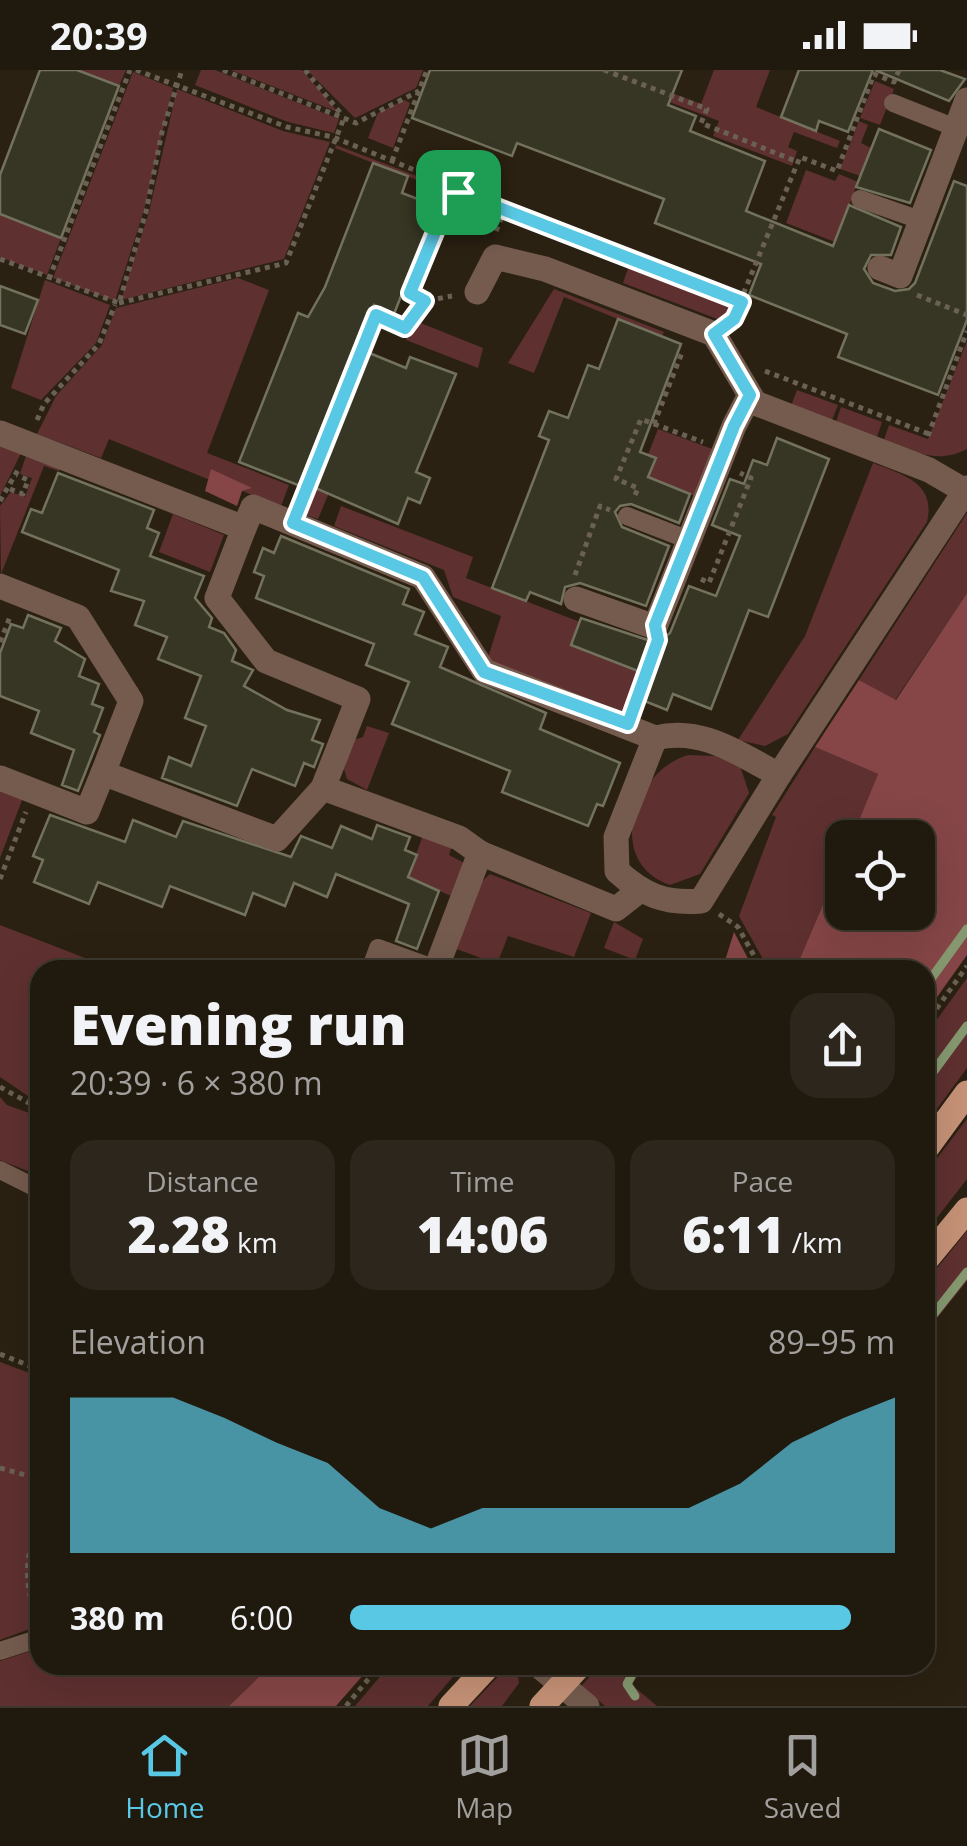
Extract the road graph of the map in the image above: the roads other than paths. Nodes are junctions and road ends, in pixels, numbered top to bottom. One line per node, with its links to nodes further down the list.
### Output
1 (967, 100): 3 (street)
2 (893, 103): 3 (lane)
3 (956, 128): 5 (street)
4 (860, 199): 5 (lane)
5 (920, 220): 6 (street)
6 (890, 272)
7 (476, 292): 8 (street)
8 (750, 395): 10 (street); 13 (street)
9 (0, 433): 12 (street)
10 (966, 490): 18 (street)
11 (628, 516): 13 (lane)
12 (244, 528): 16 (street); 20 (street)
13 (688, 540): 15 (street)
14 (0, 586): 17 (street)
15 (576, 599)
16 (656, 738): 18 (street); 22 (street)
17 (103, 774): 19 (street); 20 (street)
18 (780, 775): 22 (street)
19 (0, 778)
20 (323, 788): 21 (street)
21 (480, 853): 22 (street); 25 (street)
22 (639, 891)
23 (374, 960): 24 (lane)
24 (411, 960)
25 (439, 960)
26 (967, 1093): 27 (main road)
27 (935, 1136)
28 (0, 1170): 29 (lane)
29 (30, 1184)
30 (967, 1210): 31 (main road)
31 (935, 1250)
32 (30, 1641): 33 (lane)
33 (0, 1651)
34 (479, 1675): 38 (main road)
35 (550, 1675): 37 (street)
36 (571, 1675): 37 (main road)
37 (562, 1685): 39 (main road); 40 (street)
38 (450, 1706)
39 (542, 1706)
40 (588, 1706)

